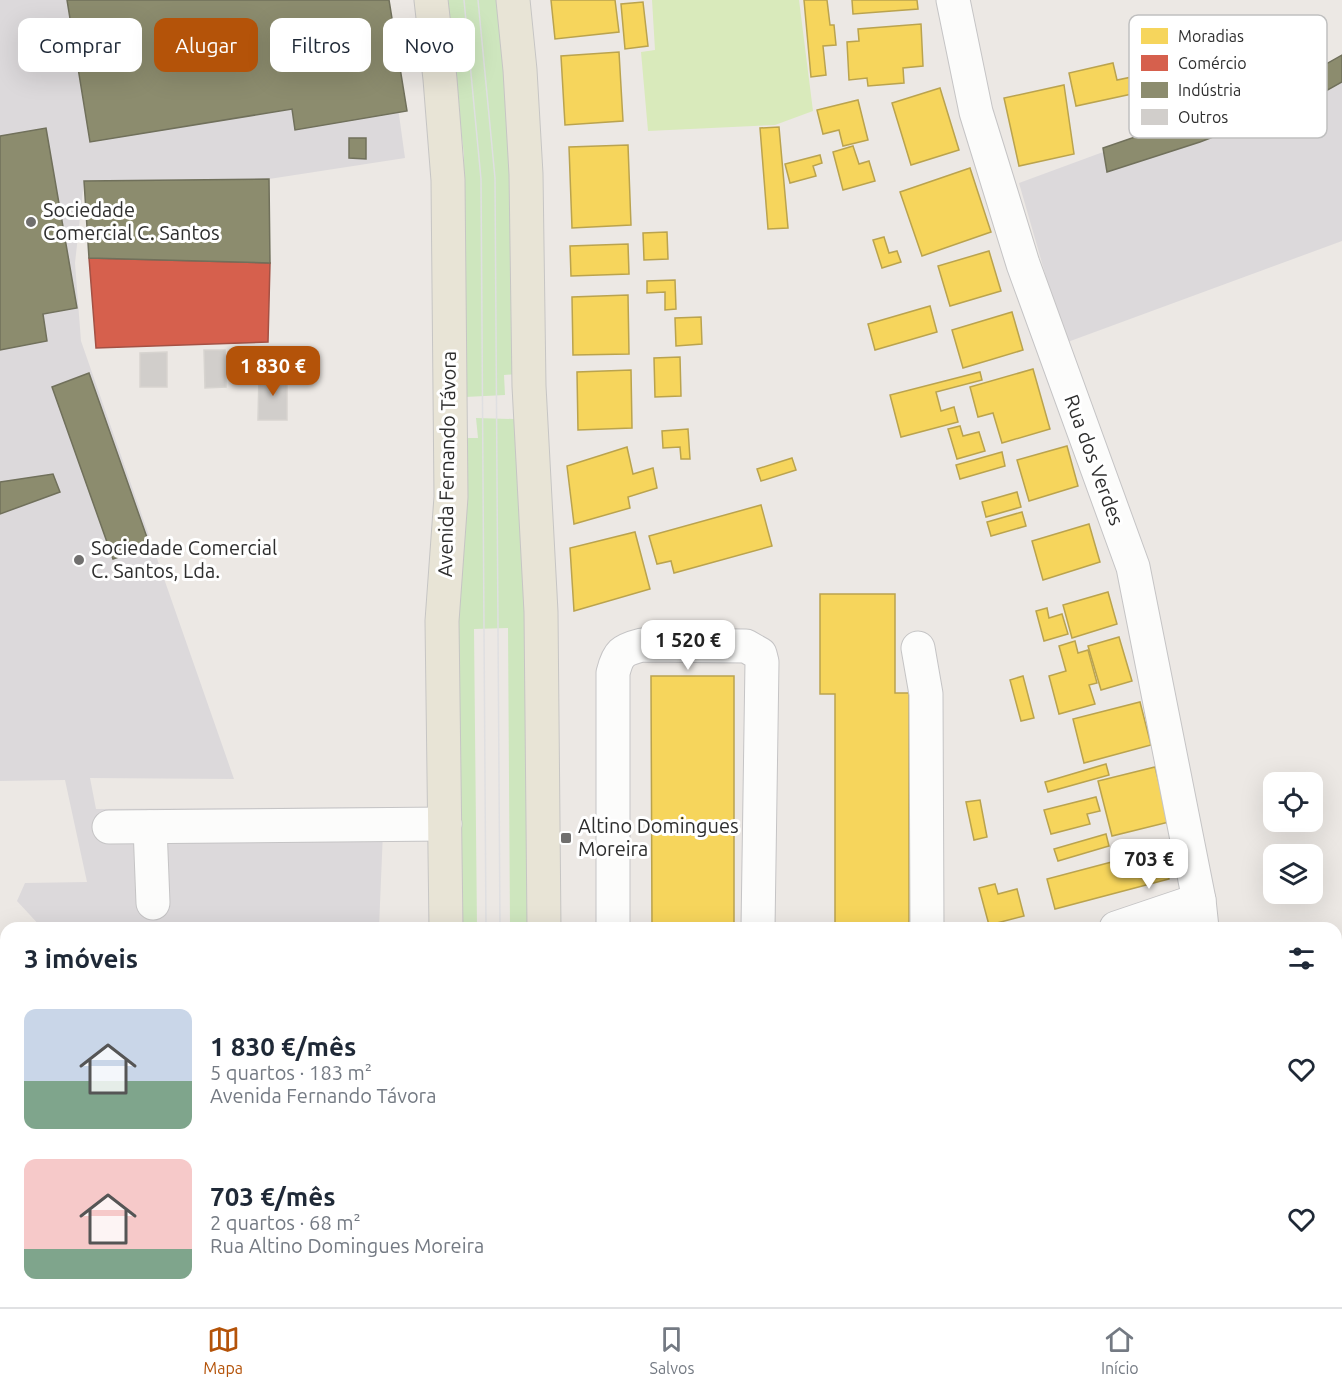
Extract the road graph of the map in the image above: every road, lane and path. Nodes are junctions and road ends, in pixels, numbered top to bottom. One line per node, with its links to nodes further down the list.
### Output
1 (431, 0): 5 (main road, Avenida Fernando Távora)
2 (513, 0): 11 (main road)
3 (954, 0): 9 (street, Rua dos Verdes)
4 (918, 648): 14 (street)
5 (445, 824): 7 (street); 10 (main road, Avenida Fernando Távora)
6 (110, 826): 7 (street)
7 (150, 827): 8 (street)
8 (153, 903)
9 (1201, 914): 15 (street)
10 (446, 922)
11 (544, 922)
12 (613, 922): 13 (street)
13 (758, 922)
14 (927, 922)
15 (1152, 922)

